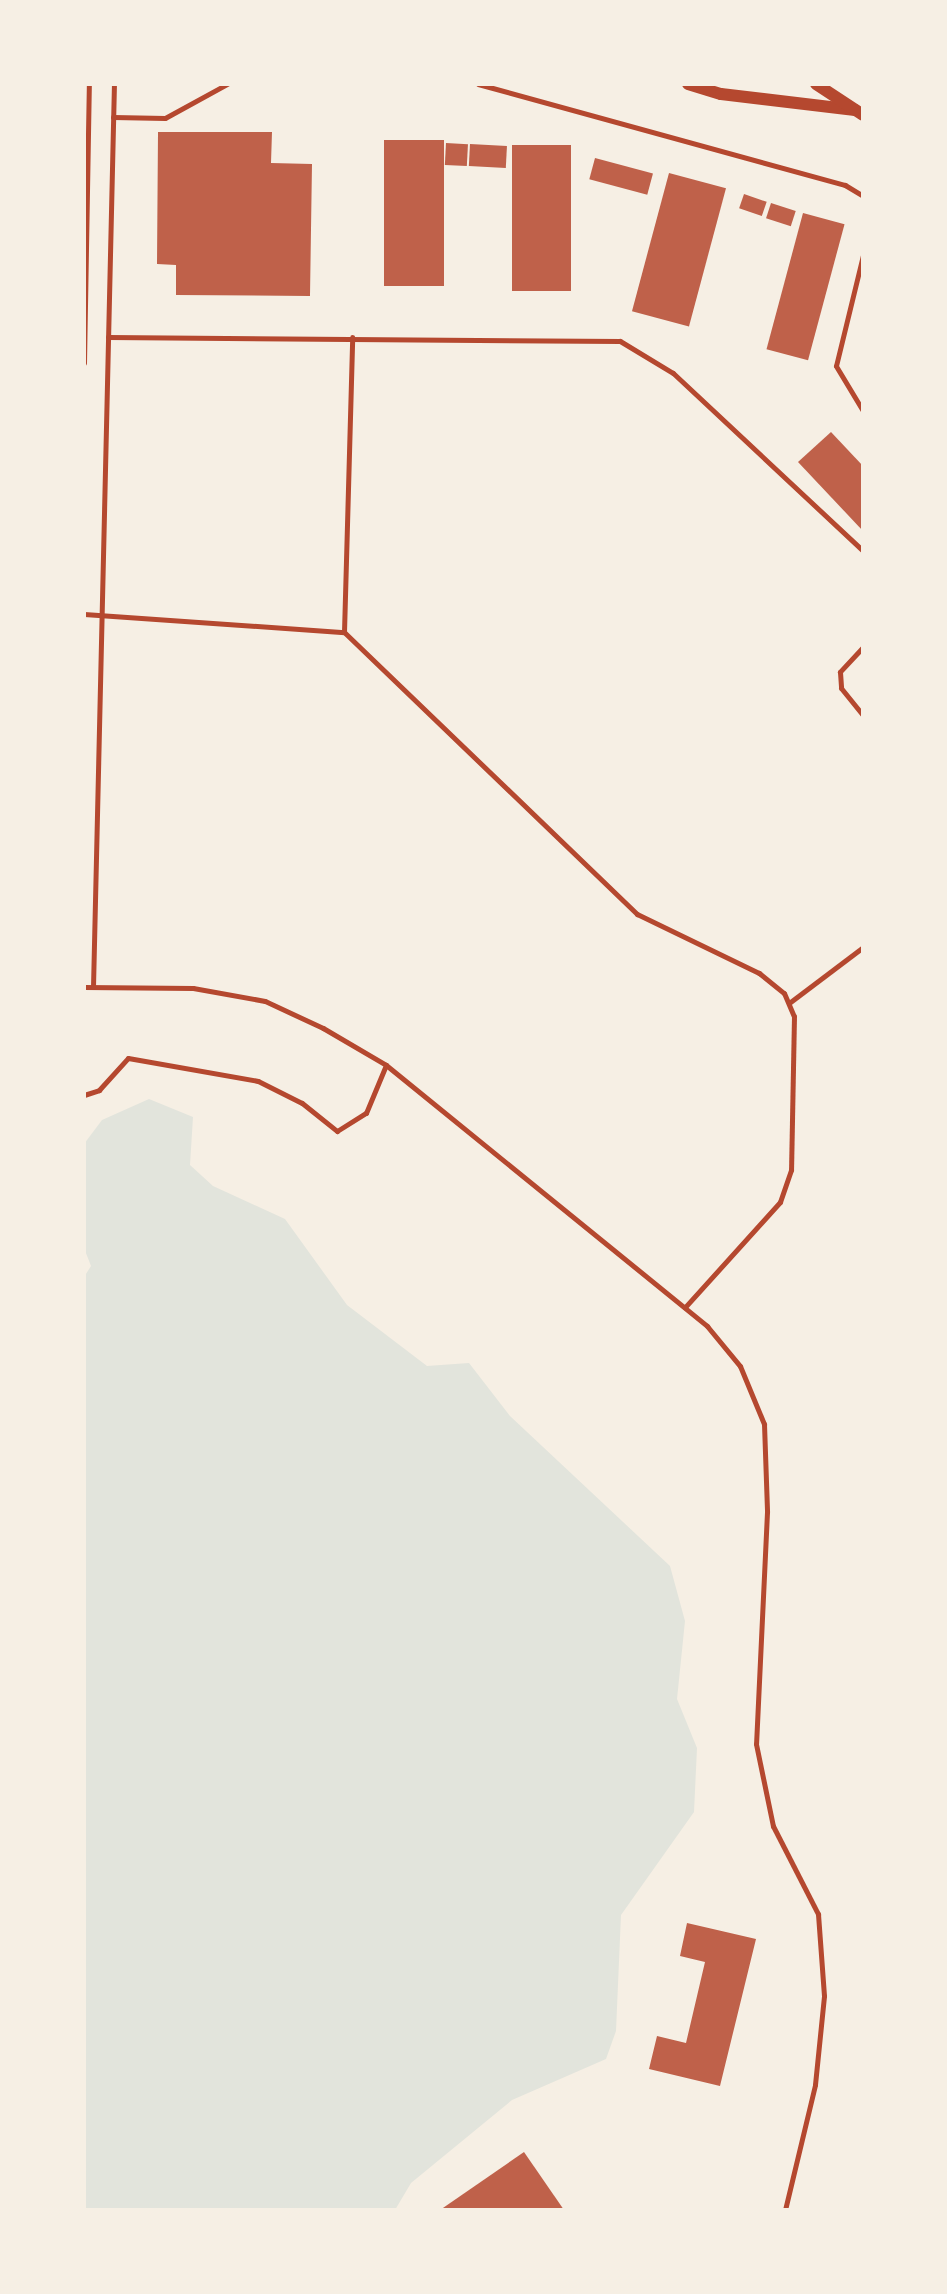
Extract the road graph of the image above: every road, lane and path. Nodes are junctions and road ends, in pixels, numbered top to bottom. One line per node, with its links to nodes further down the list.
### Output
1 (89, 84): 13 (lane)
2 (114, 84): 8 (lane)
3 (227, 84): 8 (lane)
4 (478, 84): 9 (lane)
5 (688, 84): 7 (street)
6 (816, 84): 7 (street)
7 (859, 112)
8 (113, 117): 11 (lane)
9 (863, 196)
10 (863, 254): 14 (lane)
11 (108, 337): 12 (lane); 17 (lane)
12 (352, 337): 15 (lane); 18 (lane)
13 (84, 363)
14 (863, 411)
15 (863, 551)
16 (84, 614): 17 (lane)
17 (102, 614): 18 (lane); 23 (lane)
18 (344, 632): 24 (lane)
19 (863, 647): 20 (lane)
20 (863, 715)
21 (863, 947): 24 (lane)
22 (84, 987): 23 (lane)
23 (93, 987): 25 (lane)
24 (789, 1003): 27 (lane)
25 (386, 1065): 26 (lane); 27 (lane)
26 (84, 1095)
27 (685, 1307): 28 (lane)
28 (785, 2210)

